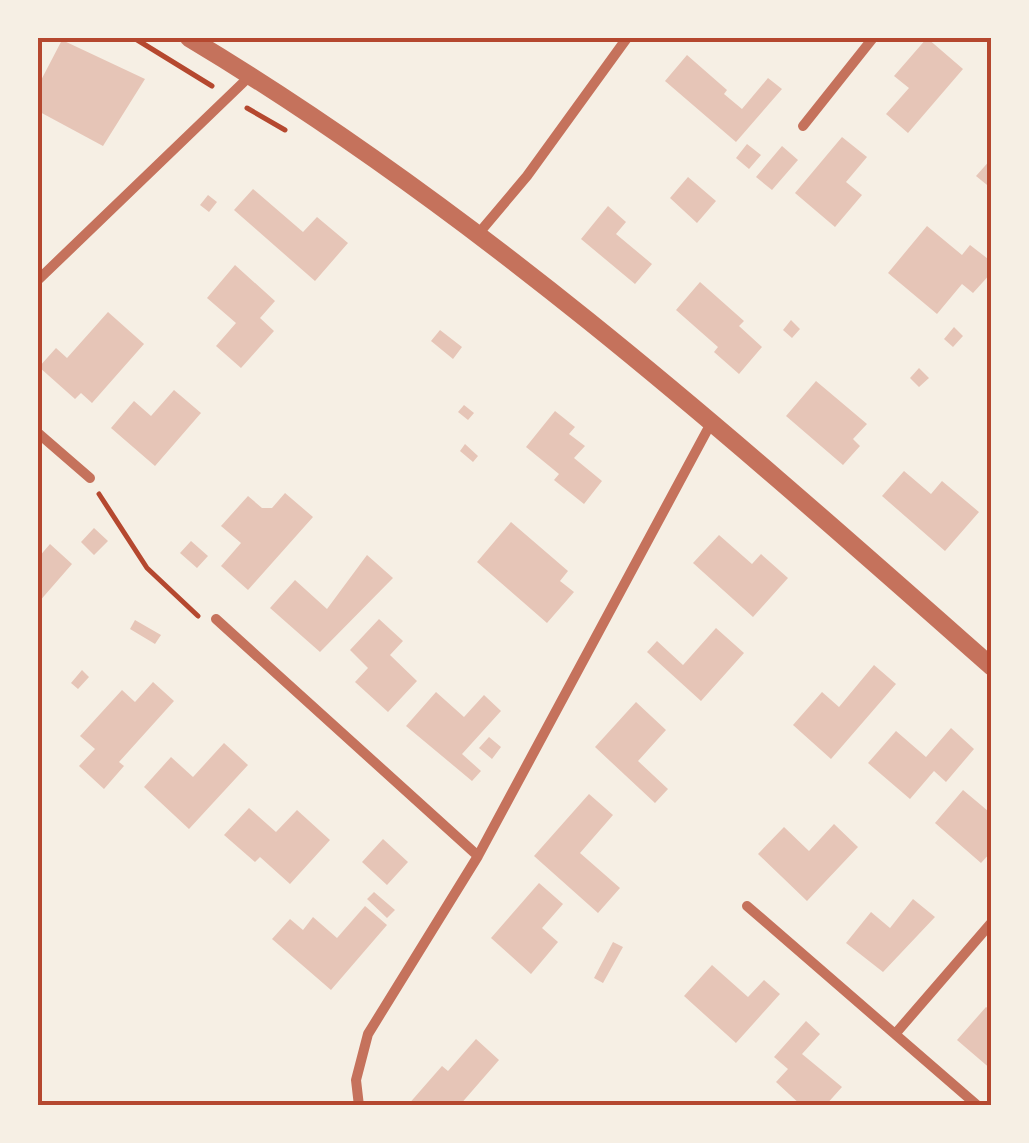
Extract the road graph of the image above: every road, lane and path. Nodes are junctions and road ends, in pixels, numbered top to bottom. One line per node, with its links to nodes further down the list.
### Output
1 (134, 38): 6 (path)
2 (189, 38): 5 (street)
3 (627, 38): 9 (street)
4 (874, 38): 7 (street)
5 (252, 75): 6 (street); 9 (street)
6 (230, 97): 8 (path); 10 (street)
7 (803, 126)
8 (300, 139)
9 (478, 234): 11 (street)
10 (38, 280)
11 (710, 425): 15 (street); 16 (street)
12 (38, 432): 13 (street)
13 (90, 478): 14 (path)
14 (216, 618): 16 (street)
15 (992, 667)
16 (478, 856): 20 (street)
17 (747, 906): 19 (street)
18 (992, 922): 19 (street)
19 (896, 1032): 21 (street)
20 (359, 1106)
21 (978, 1106)

